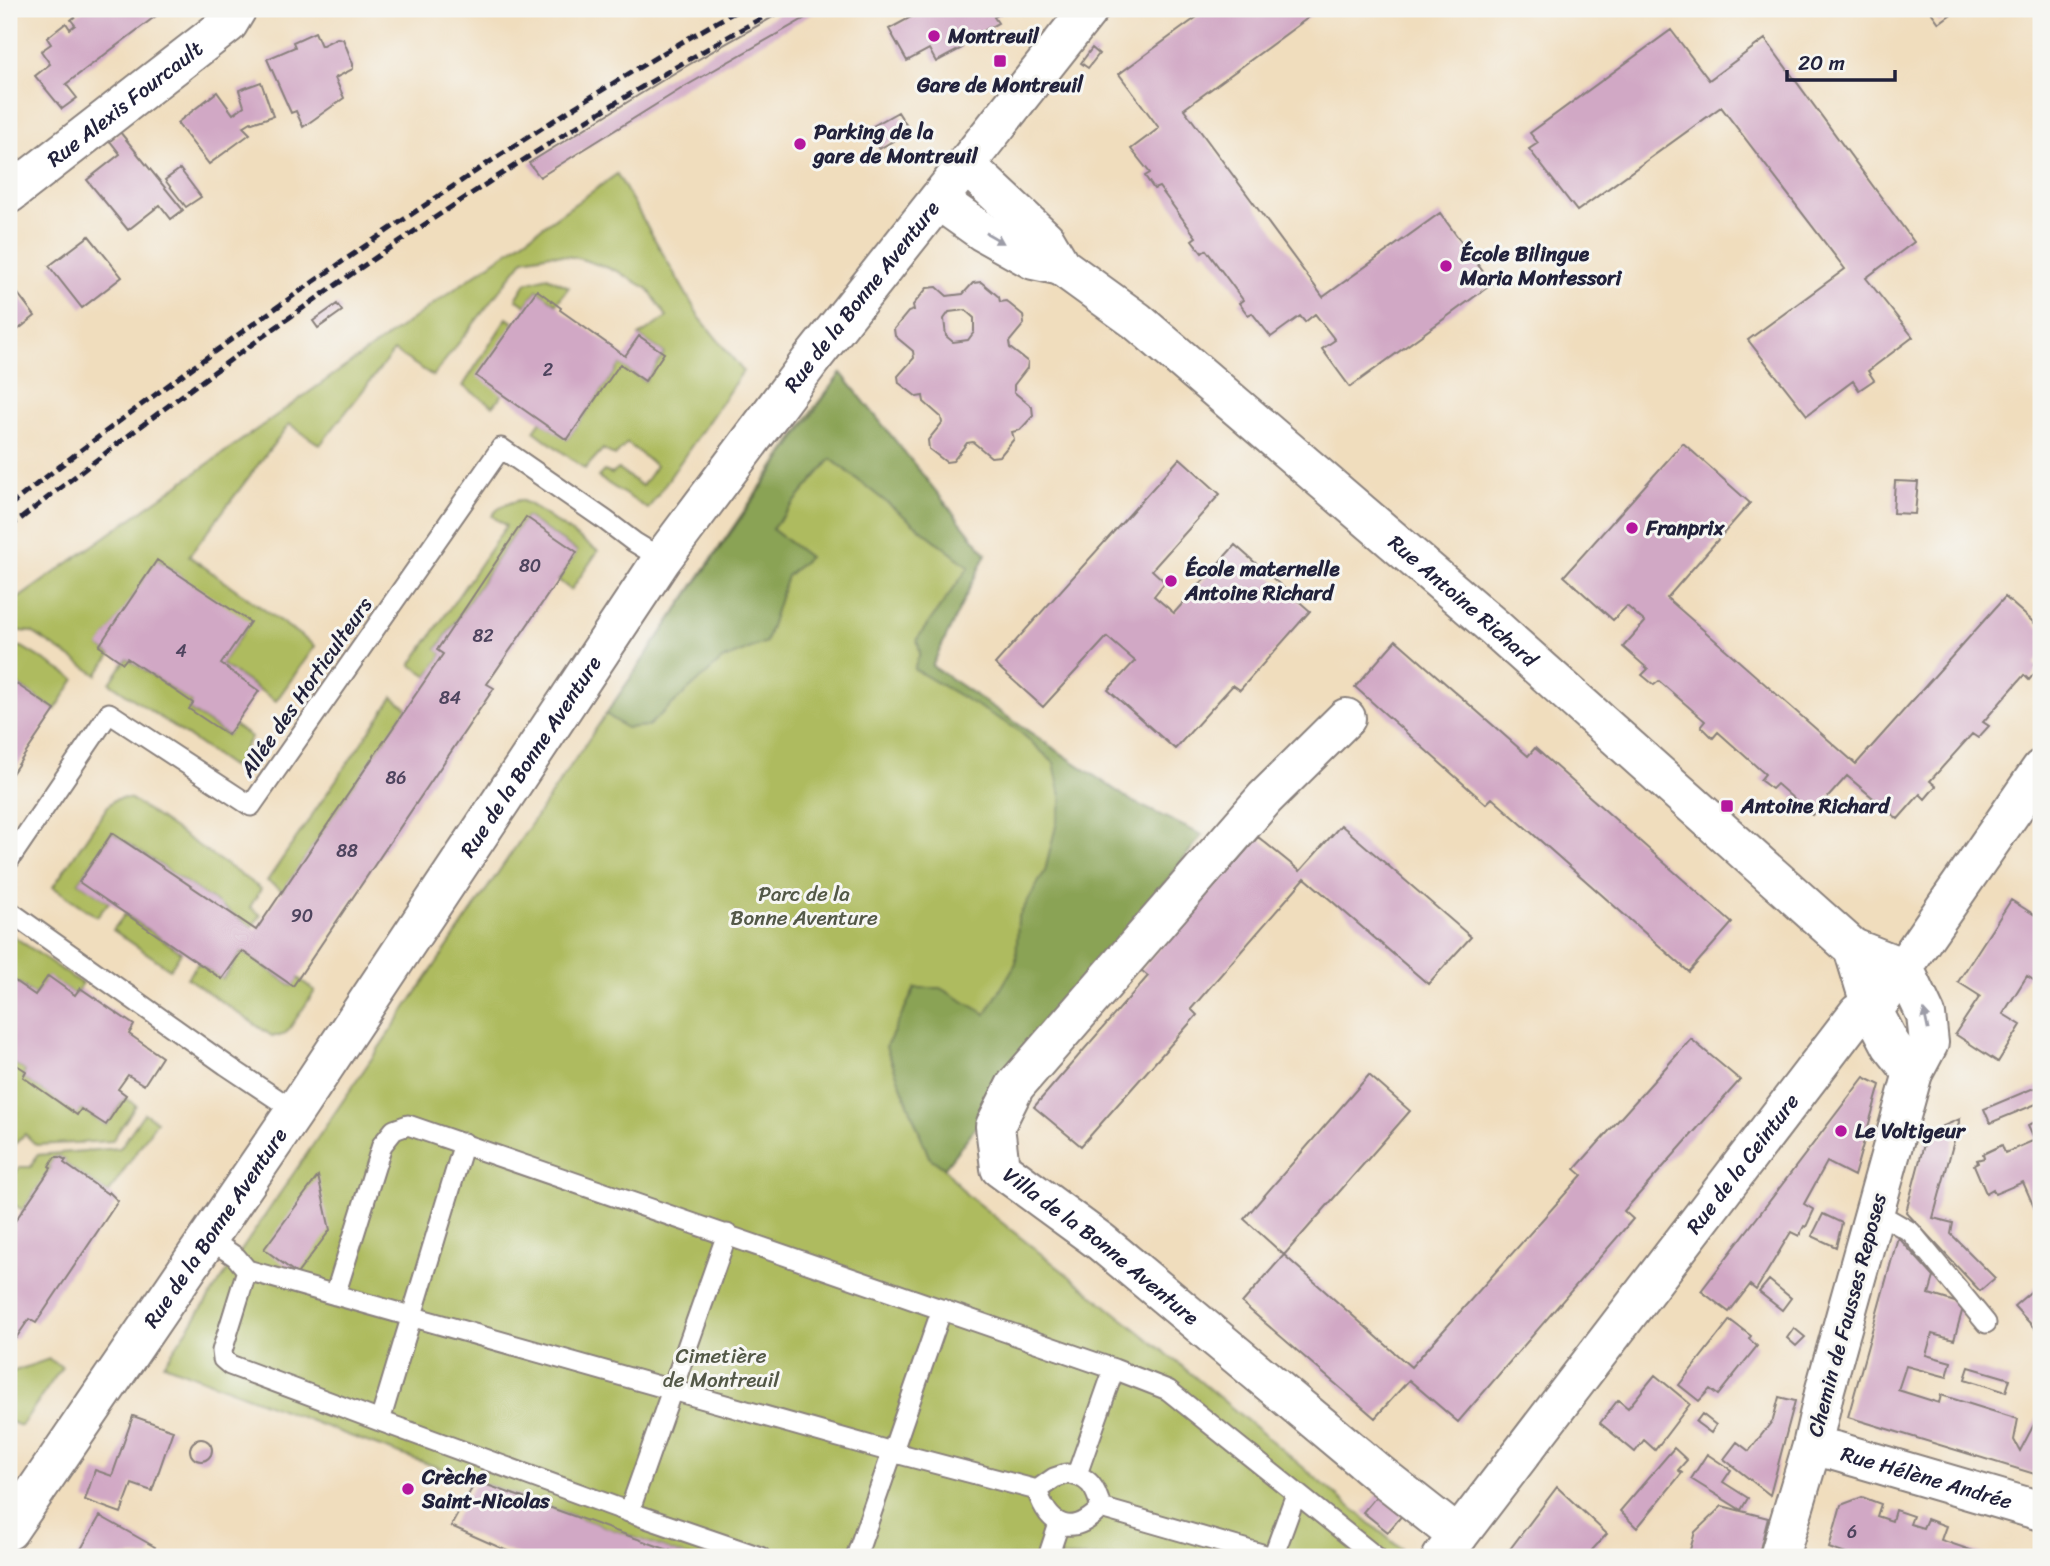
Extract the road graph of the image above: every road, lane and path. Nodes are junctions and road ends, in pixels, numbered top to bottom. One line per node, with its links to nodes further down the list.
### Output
1 (237, 9): 4 (street, Rue Alexis Fourcault)
2 (1088, 9): 3 (street, Rue de la Bonne Aventure)
3 (967, 165): 5 (street, Rue de la Bonne Aventure); 6 (street, Rue Antoine Richard)
4 (9, 194)
5 (939, 200): 6 (street, Rue Antoine Richard, one-way to 6); 7 (street, Rue de la Bonne Aventure)
6 (1061, 266): 12 (street, Rue Antoine Richard)
7 (662, 559): 10 (lane, Allée des Horticulteurs); 16 (street, Rue de la Bonne Aventure)
8 (1346, 718): 40 (street, Villa de la Bonne Aventure)
9 (2041, 769): 13 (street, Rue de la Ceinture)
10 (9, 860)
11 (9, 911): 16 (lane)
12 (1853, 948): 13 (street, Rue Antoine Richard); 14 (street)
13 (1903, 968): 14 (street, Rue de la Ceinture); 15 (street, Chemin de Fausses Reposes, one-way to 13)
14 (1871, 1007): 15 (street); 40 (street, Rue de la Ceinture)
15 (1913, 1073): 18 (street, Chemin de Fausses Reposes)
16 (295, 1111): 20 (street, Rue de la Bonne Aventure)
17 (464, 1143): 19 (lane); 22 (lane); 24 (lane)
18 (1875, 1212): 25 (lane); 29 (street, Chemin de Fausses Reposes)
19 (727, 1234): 23 (lane); 27 (lane)
20 (208, 1238): 21 (lane); 33 (street, Rue de la Bonne Aventure)
21 (247, 1270): 22 (lane); 28 (lane)
22 (335, 1295): 24 (lane)
23 (942, 1309): 26 (lane); 30 (lane)
24 (412, 1317): 27 (lane); 28 (lane)
25 (1986, 1323)
26 (1114, 1369): 31 (lane); 34 (lane)
27 (672, 1390): 30 (lane); 37 (lane)
28 (380, 1420): 37 (lane)
29 (1812, 1446): 36 (street, Rue Hélène Andrée); 46 (street, Chemin de Fausses Reposes)
30 (892, 1452): 32 (lane); 42 (lane)
31 (1077, 1474): 32 (lane); 35 (lane)
32 (1037, 1490): 38 (lane)
33 (20, 1491): 39 (street, Rue de la Bonne Aventure)
34 (1296, 1494): 44 (lane); 45 (lane)
35 (1101, 1508): 38 (lane); 44 (lane)
36 (2041, 1511)
37 (629, 1512): 41 (lane)
38 (1059, 1524): 43 (lane)
39 (9, 1530)
40 (1450, 1547)
41 (760, 1557)
42 (856, 1557)
43 (1048, 1557)
44 (1273, 1557)
45 (1376, 1557)
46 (1779, 1557)

